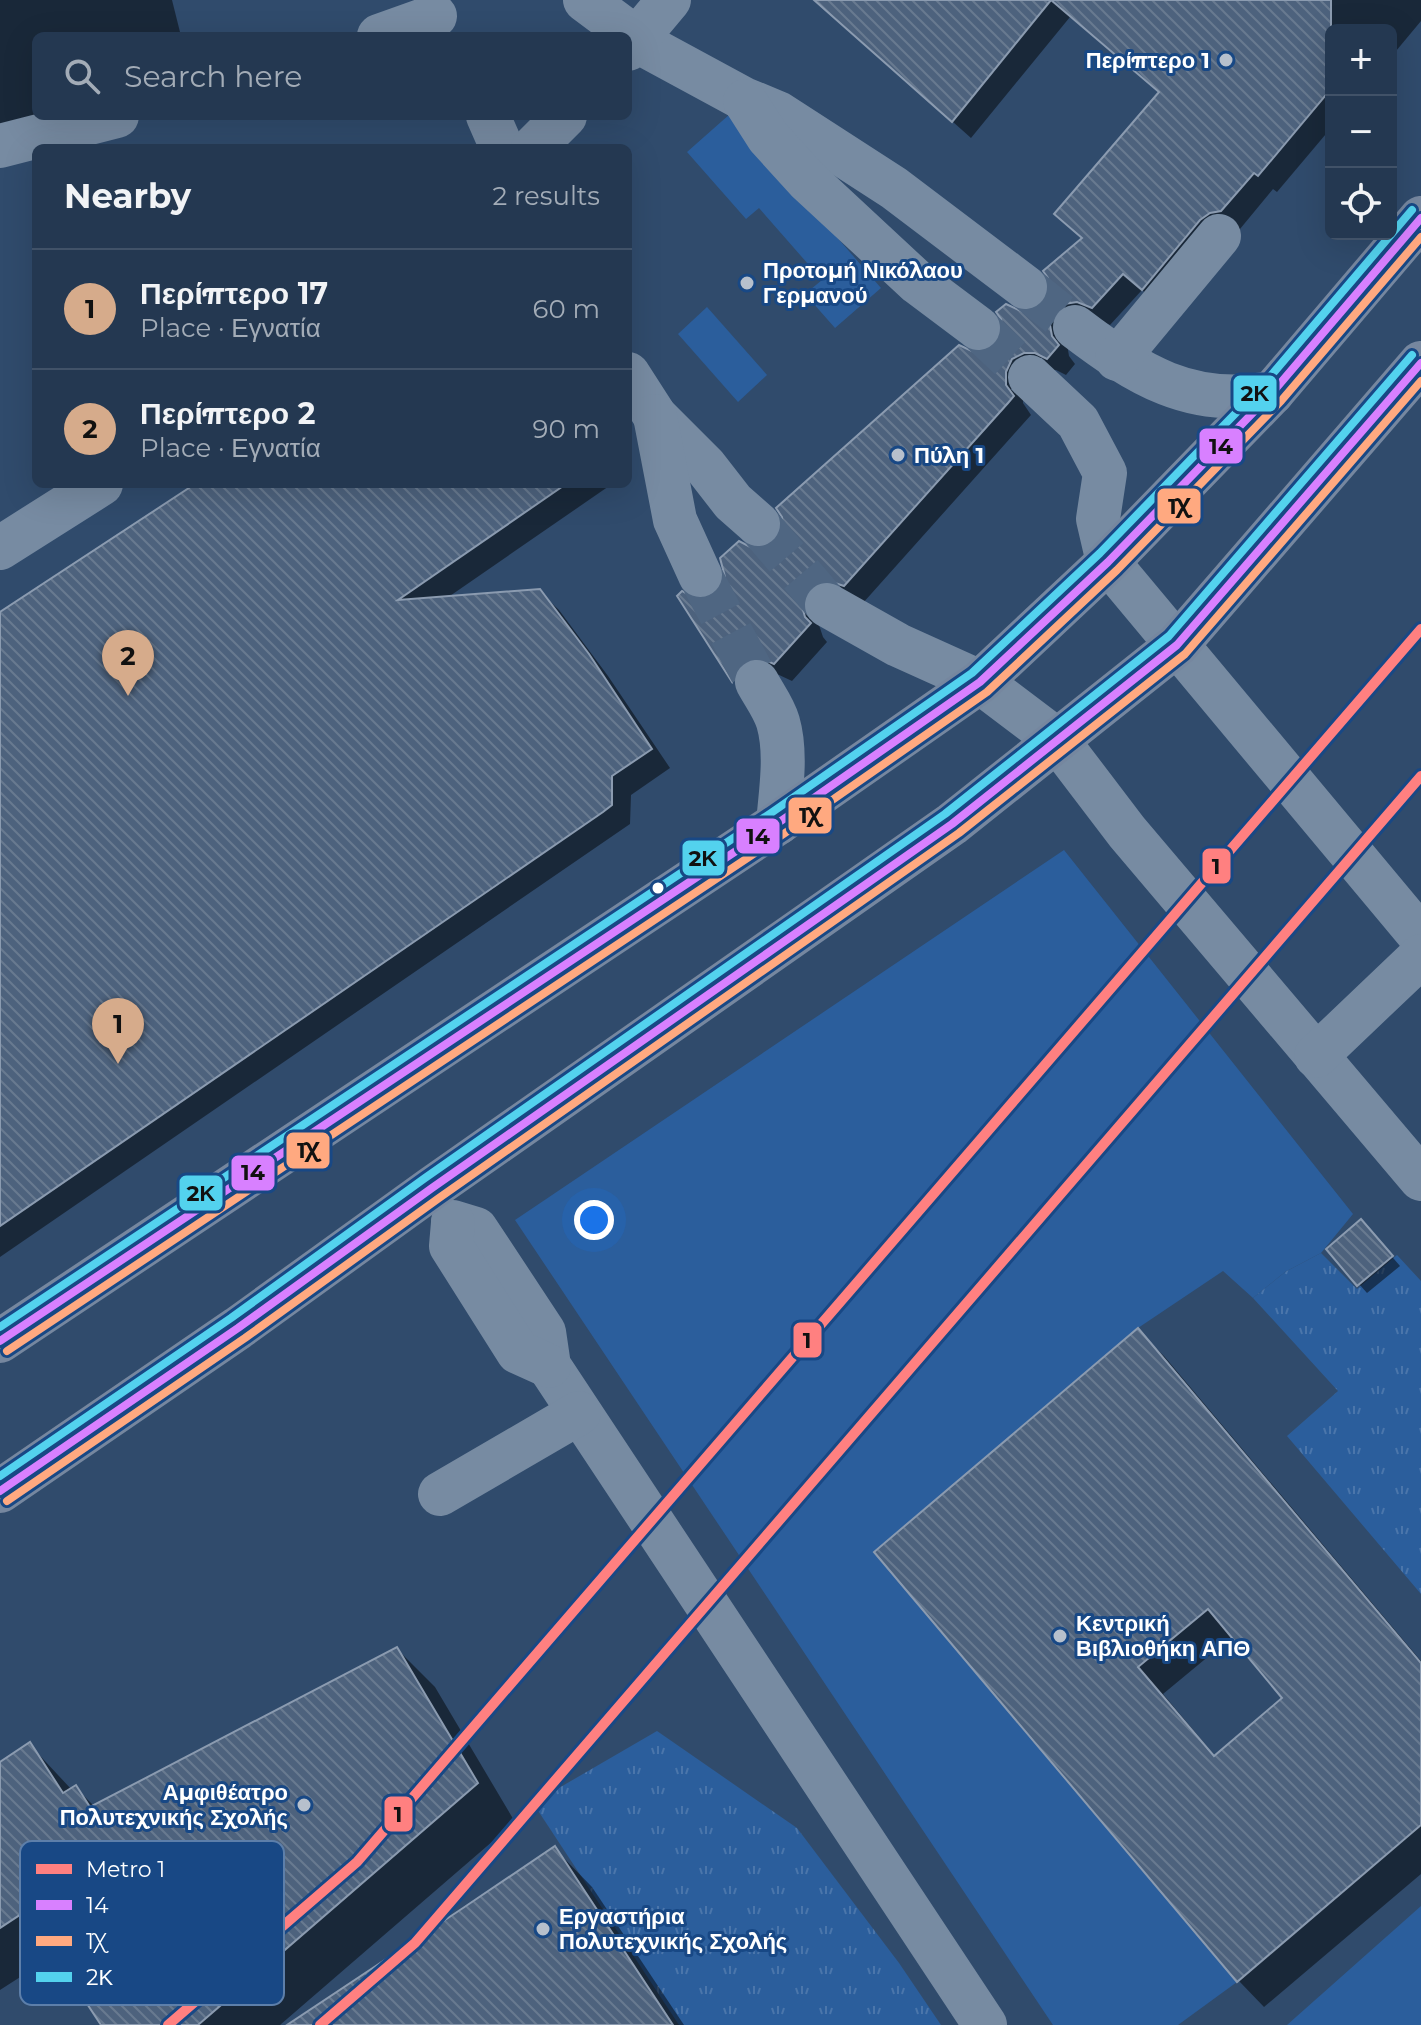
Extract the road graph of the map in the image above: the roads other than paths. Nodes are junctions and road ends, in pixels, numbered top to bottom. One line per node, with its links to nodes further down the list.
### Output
1 (585, 0): 5 (street)
2 (669, 0): 6 (street)
3 (436, 17): 4 (street)
4 (391, 32)
5 (619, 32)
6 (632, 44): 7 (street)
7 (744, 99): 16 (street); 18 (street)
8 (101, 120): 13 (street)
9 (490, 120): 11 (street)
10 (561, 120): 12 (street)
11 (500, 144)
12 (537, 144)
13 (0, 146)
14 (1421, 218): 23 (main road)
15 (1219, 236): 19 (street)
16 (1025, 287)
17 (1075, 327): 19 (street)
18 (978, 328)
19 (1117, 359): 23 (street)
20 (1421, 363): 31 (main road)
21 (1030, 377): 28 (street)
22 (632, 380): 24 (street)
23 (1272, 393): 28 (main road)
24 (655, 416): 26 (street); 29 (street)
25 (95, 488): 27 (street)
26 (758, 524)
27 (0, 548)
28 (1108, 562): 31 (street); 33 (main road)
29 (700, 575)
30 (827, 605): 33 (street)
31 (1177, 645): 34 (main road); 36 (street)
32 (757, 682): 35 (street)
33 (980, 682): 34 (street); 35 (main road)
34 (1057, 740): 38 (street); 40 (main road)
35 (778, 823): 41 (main road)
36 (1421, 937)
37 (1421, 956): 38 (street)
38 (1316, 1056): 39 (street)
39 (1414, 1157)
40 (443, 1205): 42 (street); 43 (main road)
41 (0, 1341)
42 (579, 1413): 44 (street); 45 (street)
43 (0, 1491)
44 (440, 1494)
45 (985, 2025)

